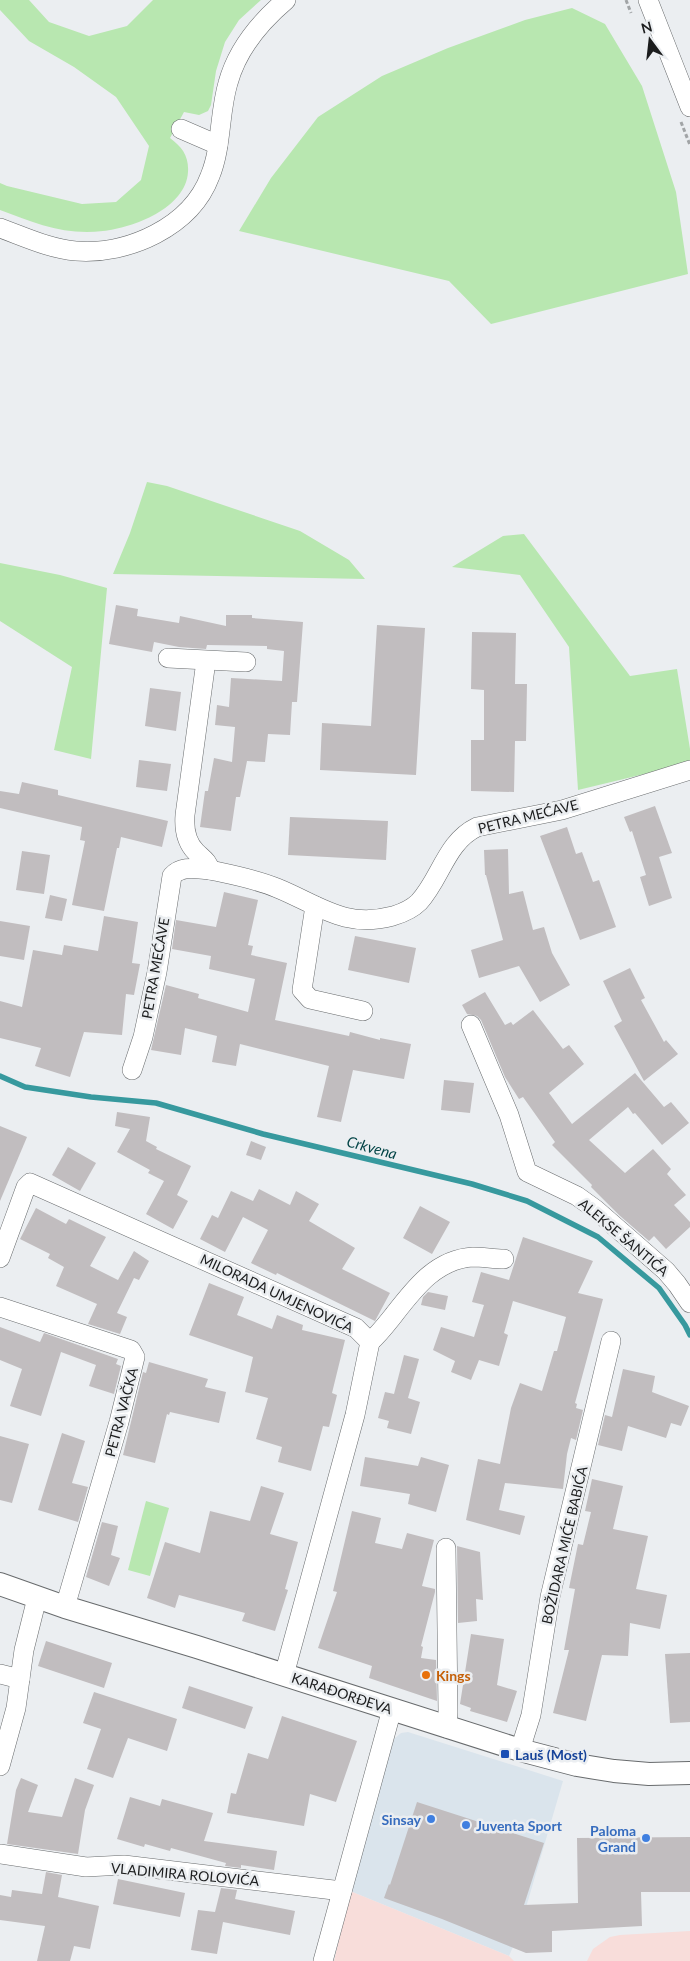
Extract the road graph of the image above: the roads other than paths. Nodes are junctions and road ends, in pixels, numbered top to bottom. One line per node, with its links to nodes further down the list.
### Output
1 (286, 0): 5 (street)
2 (648, 0): 3 (street)
3 (690, 107)
4 (181, 129): 5 (street)
5 (218, 145): 6 (street)
6 (0, 228)
7 (168, 658): 8 (street)
8 (206, 661): 9 (street); 11 (street)
9 (246, 662)
10 (690, 770): 12 (street, PETRA MEĆAVE)
11 (210, 870): 12 (street, PETRA MEĆAVE); 15 (street, PETRA MEĆAVE)
12 (315, 906): 13 (street)
13 (363, 1011)
14 (471, 1025): 18 (street, ALEKSE ŠANTIĆA)
15 (132, 1070)
16 (0, 1258): 21 (street, MILORADA UMJENOVIĆA)
17 (504, 1260): 21 (street)
18 (690, 1303)
19 (0, 1307): 25 (street, PETRA VAČKA)
20 (610, 1341): 31 (street, BOŽIDARA MIĆE BABIĆA)
21 (370, 1342): 27 (street)
22 (446, 1548): 30 (street)
23 (0, 1584): 24 (main road, KARAĐORĐEVA)
24 (37, 1598): 25 (main road, KARAĐORĐEVA); 28 (street)
25 (65, 1607): 27 (main road, KARAĐORĐEVA)
26 (0, 1674): 28 (street)
27 (284, 1675): 29 (main road, KARAĐORĐEVA)
28 (20, 1679): 32 (street)
29 (392, 1710): 30 (main road, KARAĐORĐEVA); 35 (street)
30 (447, 1728): 31 (main road, KARAĐORĐEVA)
31 (520, 1750): 33 (main road, KARAĐORĐEVA)
32 (0, 1766)
33 (690, 1773)
34 (0, 1854): 35 (street, VLADIMIRA ROLOVIĆA)
35 (342, 1891): 36 (street)
36 (323, 1961)

